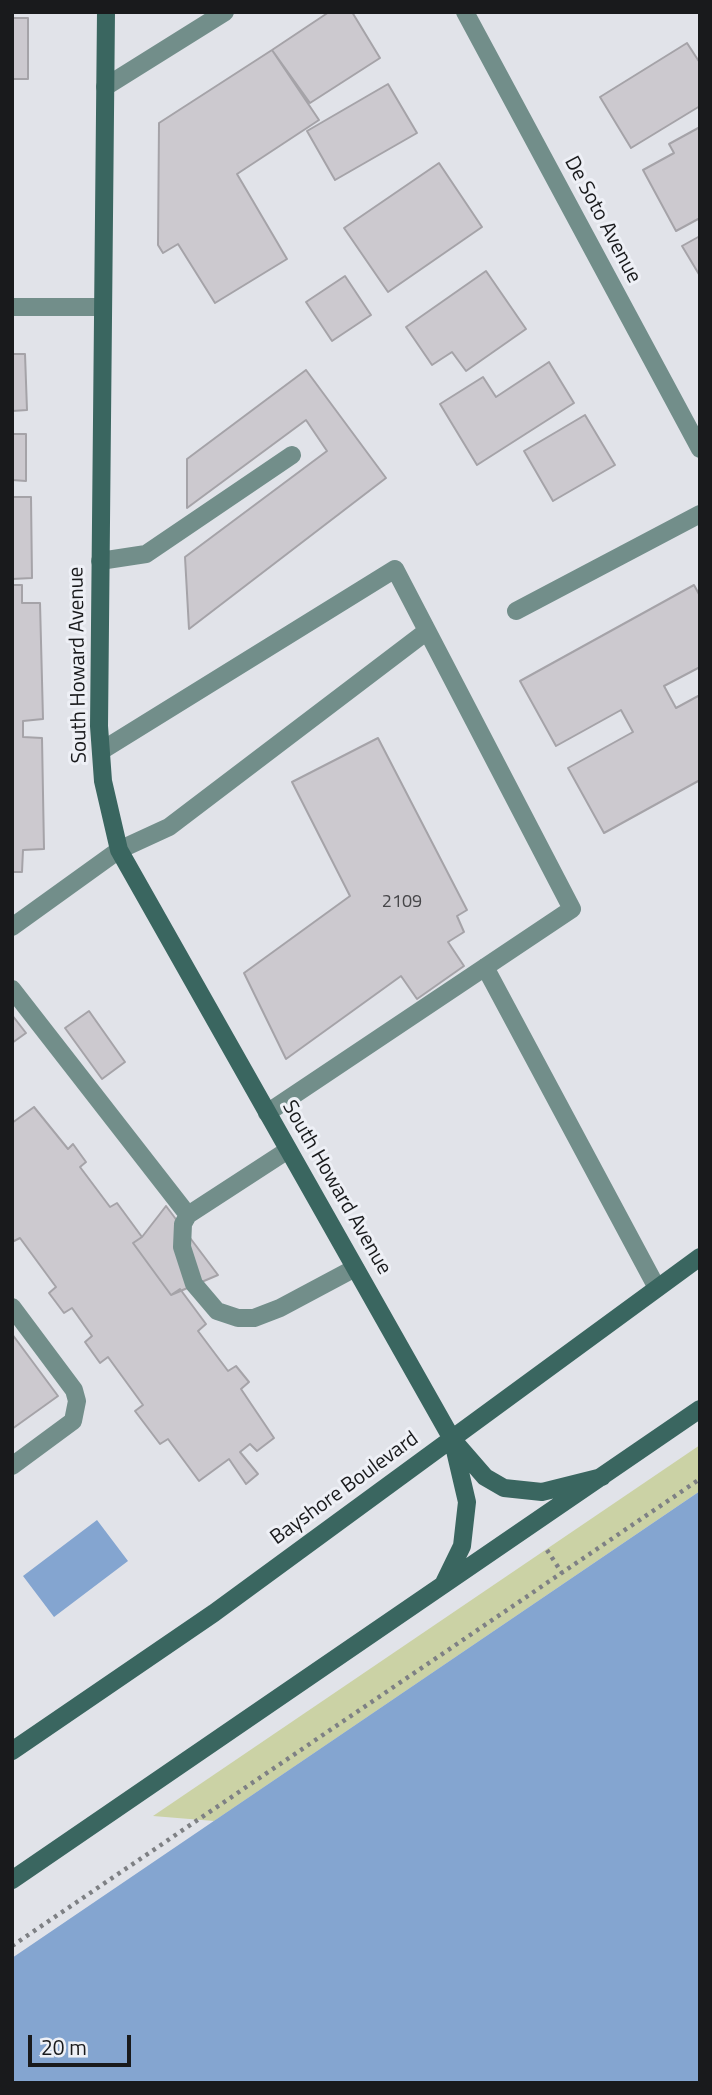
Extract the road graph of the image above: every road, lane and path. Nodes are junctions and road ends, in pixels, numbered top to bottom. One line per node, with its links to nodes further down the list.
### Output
1 (106, 12): 4 (main road, South Howard Avenue)
2 (225, 12): 4 (street)
3 (465, 12): 7 (street, De Soto Avenue)
4 (105, 87): 6 (main road, South Howard Avenue)
5 (12, 307): 6 (street)
6 (101, 307): 10 (main road, South Howard Avenue)
7 (700, 449)
8 (292, 455): 10 (street)
9 (700, 514): 11 (street)
10 (100, 561): 13 (main road, South Howard Avenue)
11 (516, 611)
12 (427, 631): 13 (street); 14 (street); 16 (street)
13 (101, 751): 14 (main road, South Howard Avenue)
14 (119, 850): 15 (street); 18 (main road, South Howard Avenue)
15 (12, 927)
16 (485, 967): 18 (street); 23 (street)
17 (12, 989): 20 (street)
18 (267, 1114): 19 (main road, South Howard Avenue)
19 (288, 1150): 20 (street); 22 (main road, South Howard Avenue)
20 (188, 1215): 22 (street)
21 (700, 1256): 23 (main road, Bayshore Boulevard)
22 (355, 1268): 26 (main road, South Howard Avenue)
23 (657, 1288): 26 (main road, Bayshore Boulevard)
24 (12, 1307): 27 (street)
25 (700, 1409): 28 (main road)
26 (452, 1439): 28 (main road, South Howard Avenue); 32 (main road, South Howard Avenue); 33 (main road, Bayshore Boulevard)
27 (13, 1465)
28 (602, 1477): 32 (main road)
29 (700, 1479): 31 (path)
30 (547, 1550): 31 (path)
31 (562, 1573): 35 (path)
32 (443, 1585): 34 (main road)
33 (12, 1751)
34 (12, 1880)
35 (12, 1946)

